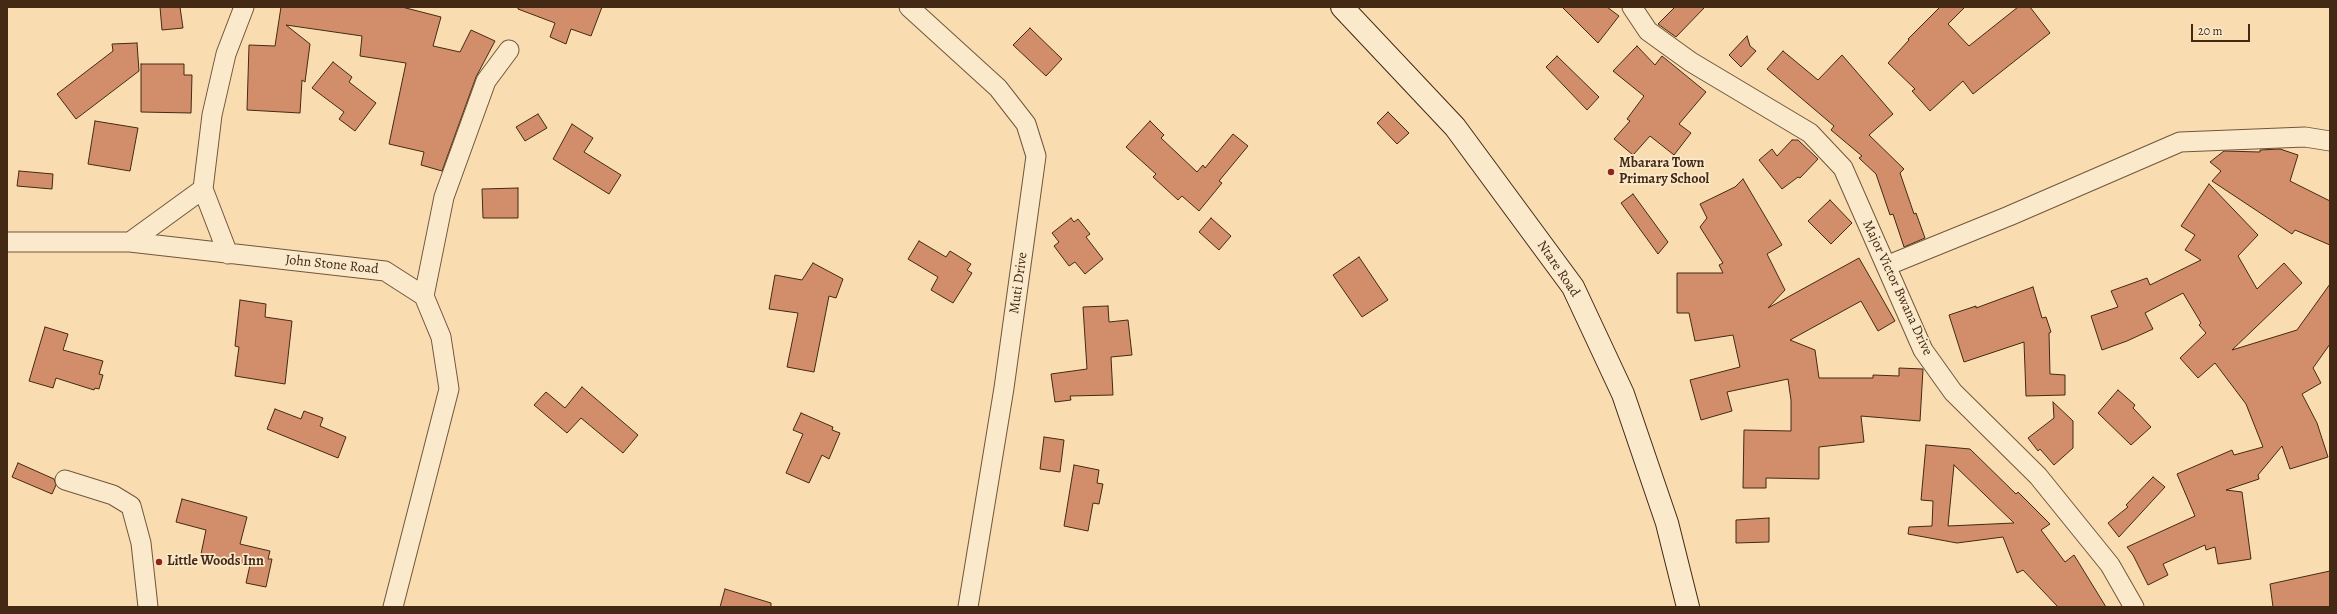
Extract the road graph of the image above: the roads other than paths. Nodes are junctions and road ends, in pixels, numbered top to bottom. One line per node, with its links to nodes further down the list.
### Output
1 (244, 7): 7 (street)
2 (909, 7): 16 (street, Muti Drive)
3 (1342, 7): 17 (main road, Ntare Road)
4 (1632, 7): 11 (street, Major Victor Bwana Drive)
5 (509, 50): 12 (street)
6 (2330, 141): 11 (street)
7 (203, 189): 9 (street); 10 (street)
8 (7, 242): 9 (street, John Stone Road)
9 (130, 242): 10 (street, John Stone Road)
10 (228, 254): 12 (street, John Stone Road)
11 (1886, 266): 18 (street, Major Victor Bwana Drive)
12 (424, 296): 15 (street)
13 (65, 480): 14 (street)
14 (148, 607)
15 (393, 607)
16 (968, 607)
17 (1688, 607)
18 (2134, 607)

